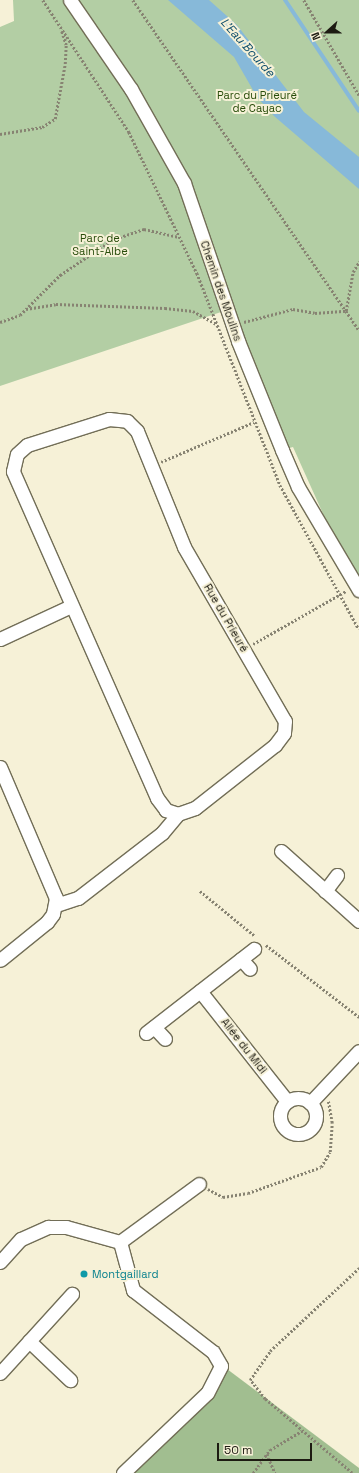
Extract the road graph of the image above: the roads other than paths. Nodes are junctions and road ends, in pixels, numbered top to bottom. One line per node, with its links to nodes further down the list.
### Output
1 (70, 0): 2 (street, Chemin des Moulins)
2 (359, 590)
3 (71, 606): 4 (street); 6 (street, Rue du Prieuré); 6 (street, Rue du Prieuré)
4 (0, 639)
5 (0, 767): 10 (street)
6 (178, 814): 10 (street)
7 (281, 851): 9 (street)
8 (337, 875): 9 (street)
9 (325, 891): 11 (street)
10 (56, 905): 13 (street)
11 (359, 922)
12 (256, 944): 14 (street)
13 (0, 960)
14 (200, 991): 15 (street); 17 (street, Allée du Midi)
15 (164, 1039)
16 (359, 1051): 18 (street)
17 (287, 1102): 18 (street); 18 (street)
18 (310, 1103)
19 (199, 1184): 20 (street)
20 (120, 1242): 21 (street); 26 (street)
21 (0, 1262)
22 (72, 1294): 23 (street)
23 (29, 1341): 24 (street); 25 (street)
24 (0, 1374)
25 (70, 1380)
26 (123, 1473)

